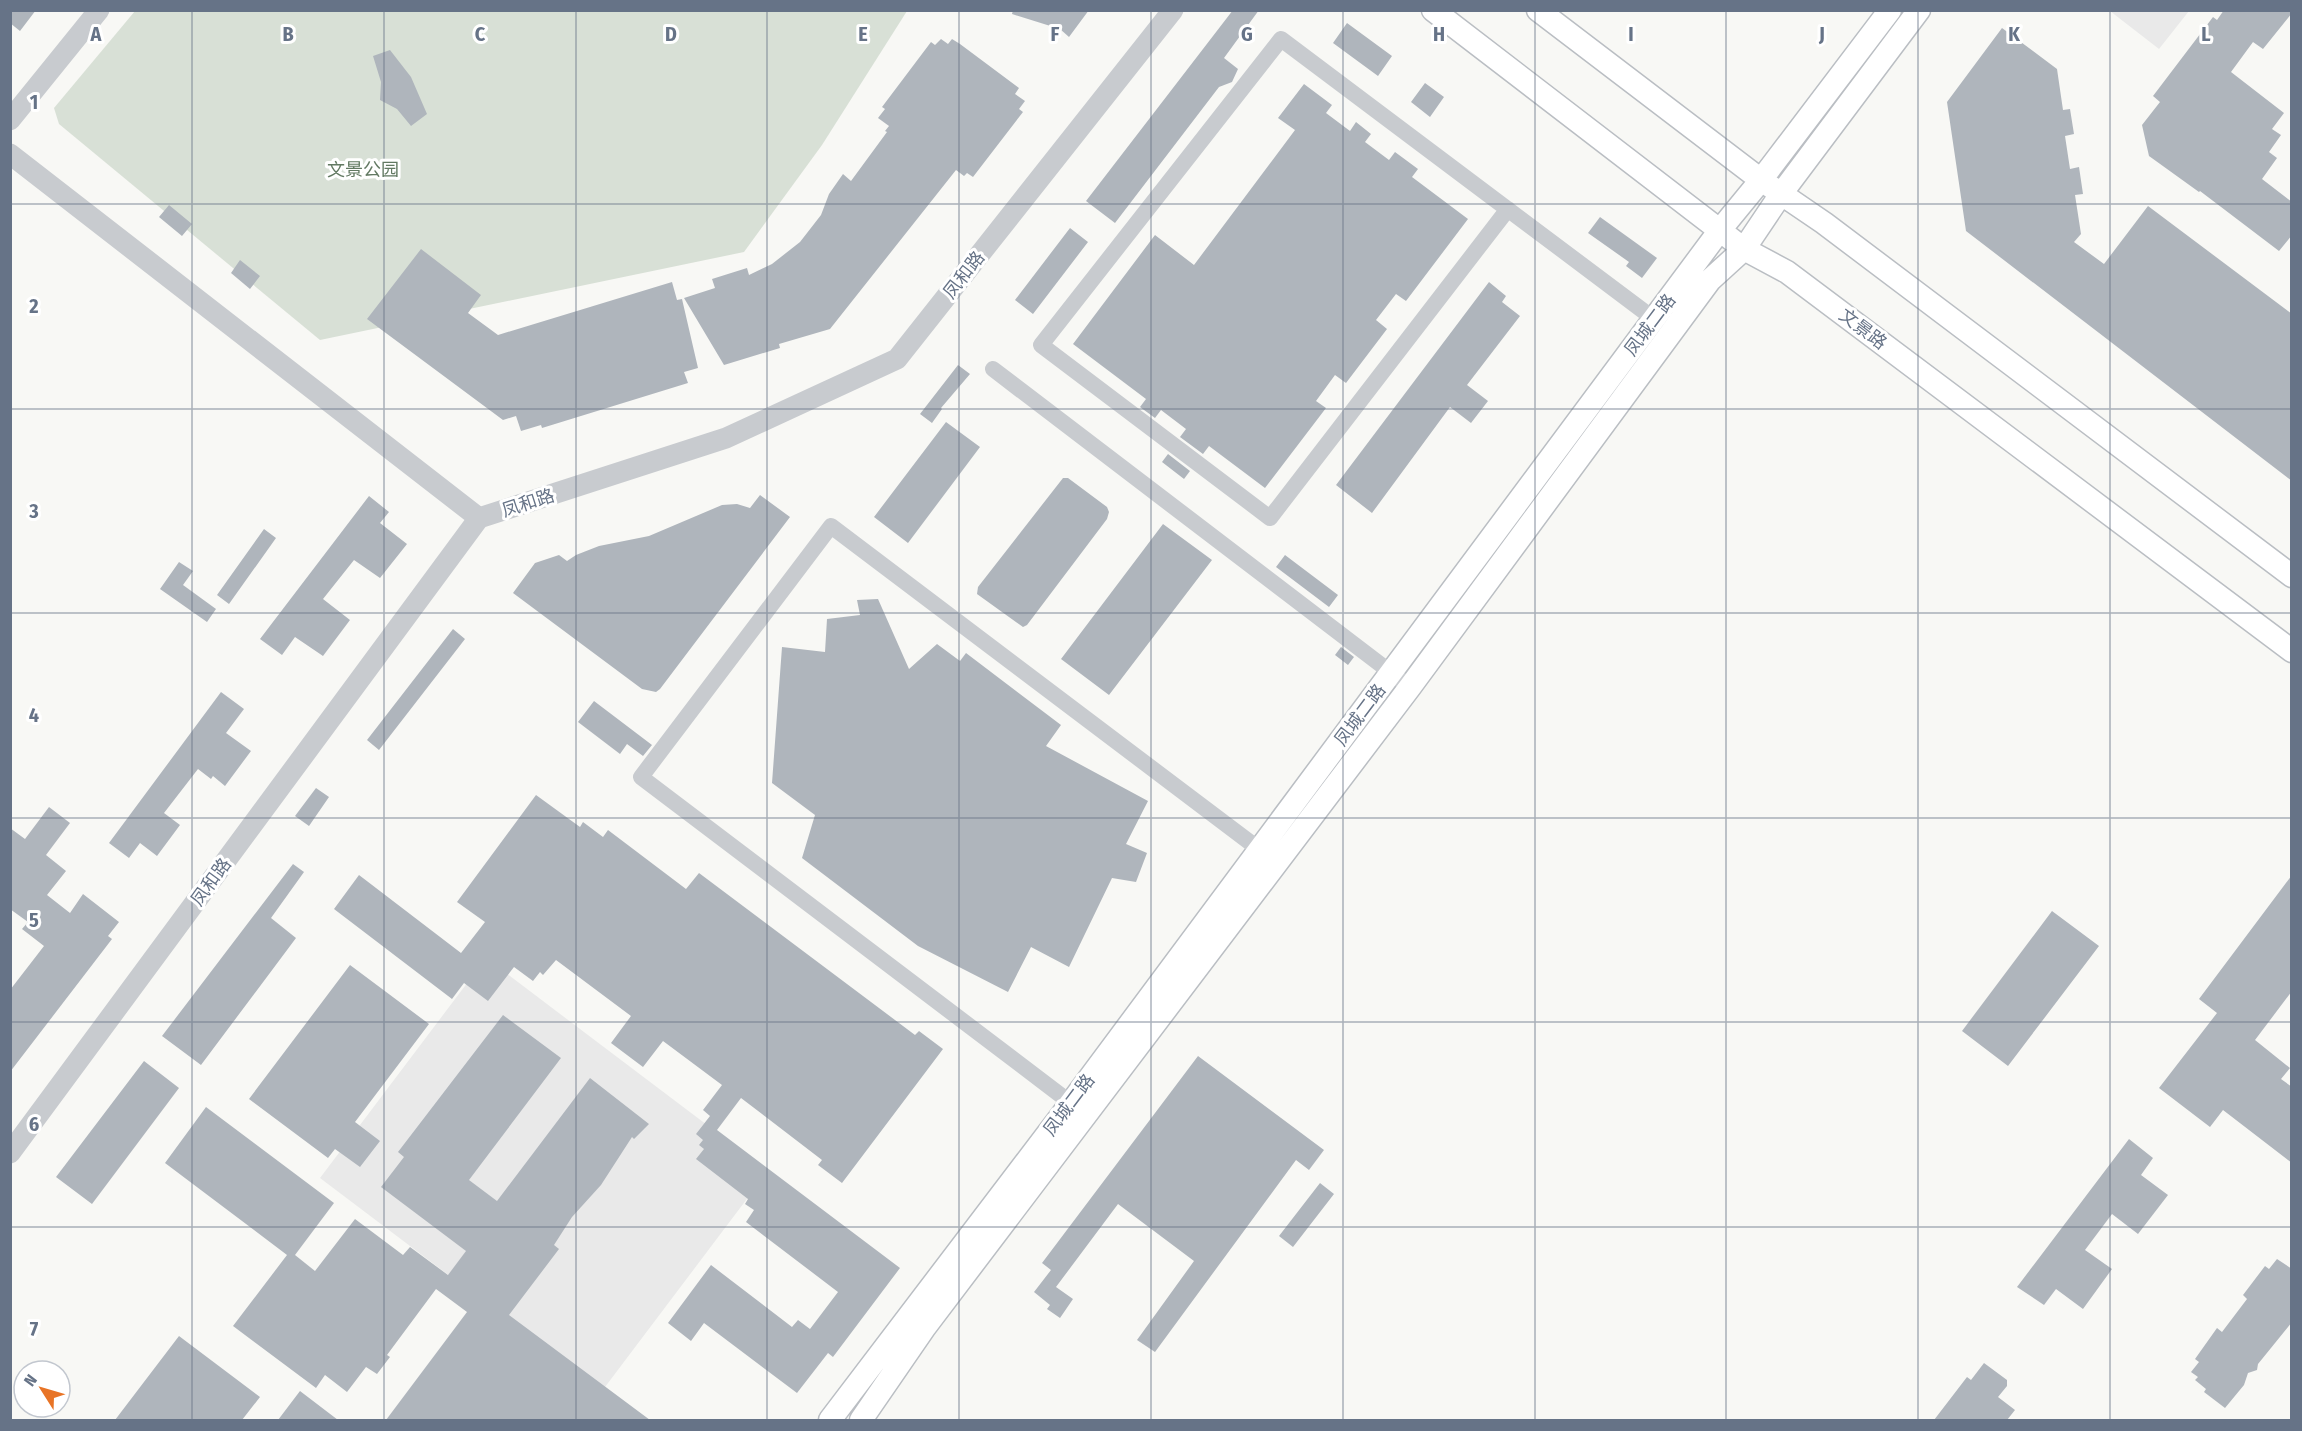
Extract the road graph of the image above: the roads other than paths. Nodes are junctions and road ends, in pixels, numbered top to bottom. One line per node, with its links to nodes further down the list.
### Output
1 (99, 10): 7 (street)
2 (1173, 10): 16 (street, 凤和路)
3 (1433, 10): 12 (main road, 文景路)
4 (1539, 10): 9 (main road)
5 (1890, 10): 9 (main road, 凤城二路)
6 (1919, 10): 10 (main road, 凤城二路)
7 (10, 120)
8 (10, 154): 16 (street)
9 (1761, 180): 10 (main road); 12 (main road, 凤城二路)
10 (1781, 194): 13 (main road, 凤城二路); 17 (main road)
11 (1508, 209): 11 (street); 14 (street)
12 (1720, 230): 13 (main road, 文景路); 14 (main road, 凤城二路)
13 (1744, 249): 18 (main road, 文景路); 20 (main road, 凤城二路)
14 (1654, 319): 19 (main road, 凤城二路)
15 (993, 369): 19 (street)
16 (479, 518): 23 (street, 凤和路)
17 (2292, 576)
18 (2292, 651)
19 (1392, 673): 20 (street); 21 (main road, 凤城二路)
20 (1410, 687): 25 (main road, 凤城二路)
21 (1260, 850): 22 (main road, 凤城二路); 22 (street)
22 (1071, 1103): 24 (main road, 凤城二路)
23 (10, 1153)
24 (830, 1420)
25 (861, 1420)

